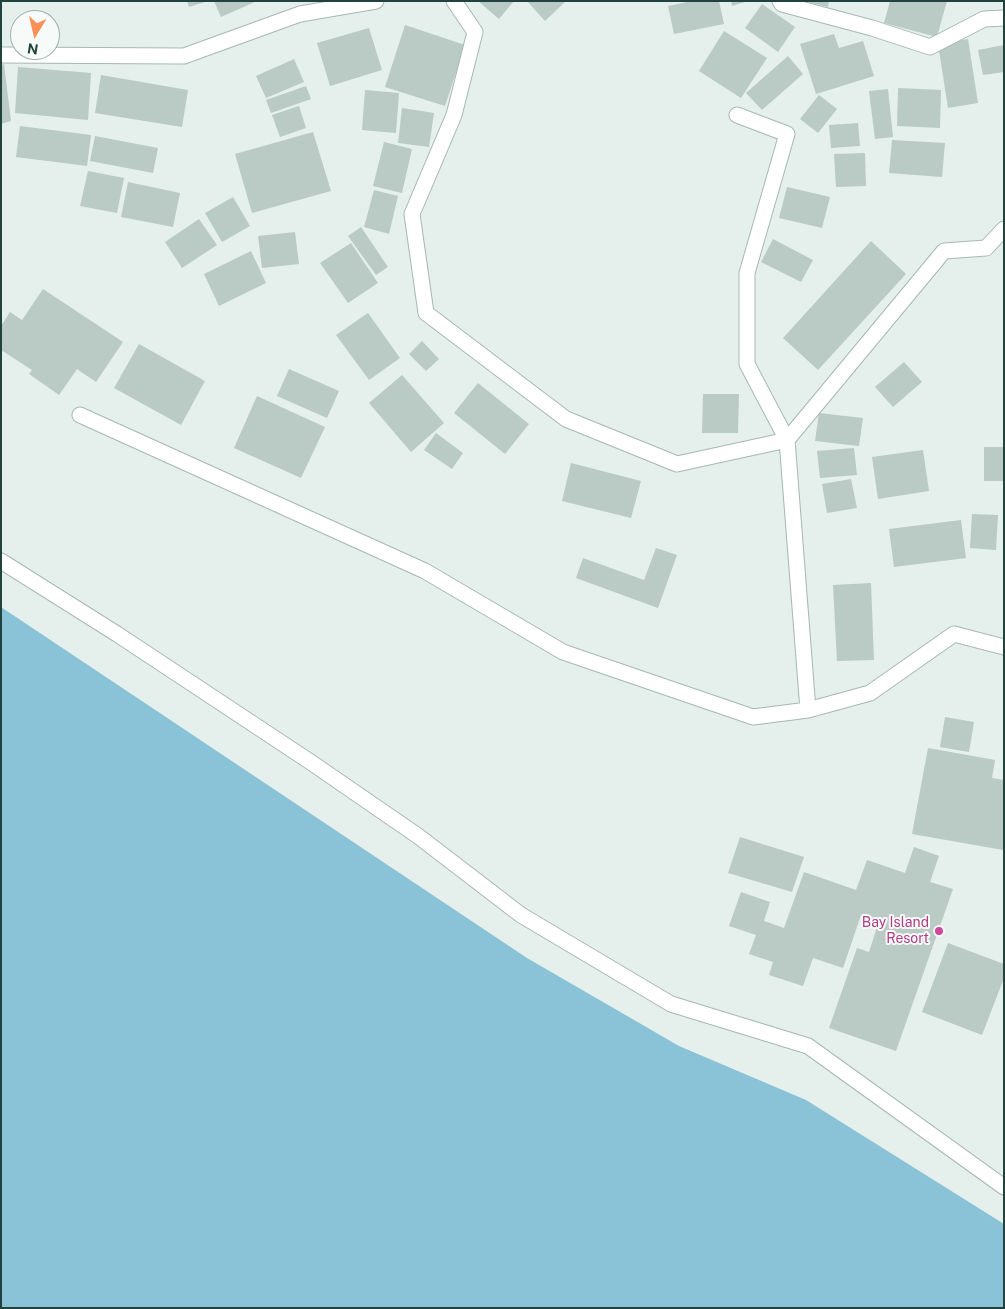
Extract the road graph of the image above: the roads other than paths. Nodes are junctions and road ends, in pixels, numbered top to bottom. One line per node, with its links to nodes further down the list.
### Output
1 (376, 1): 4 (street)
2 (454, 1): 10 (street)
3 (780, 1): 5 (street)
4 (298, 8): 6 (street)
5 (1004, 18)
6 (1, 55)
7 (737, 115): 10 (street)
8 (1004, 229): 10 (street)
9 (80, 415): 13 (street)
10 (787, 440): 13 (street)
11 (1, 561): 14 (street)
12 (1004, 647): 13 (street)
13 (808, 710)
14 (1004, 1187)

